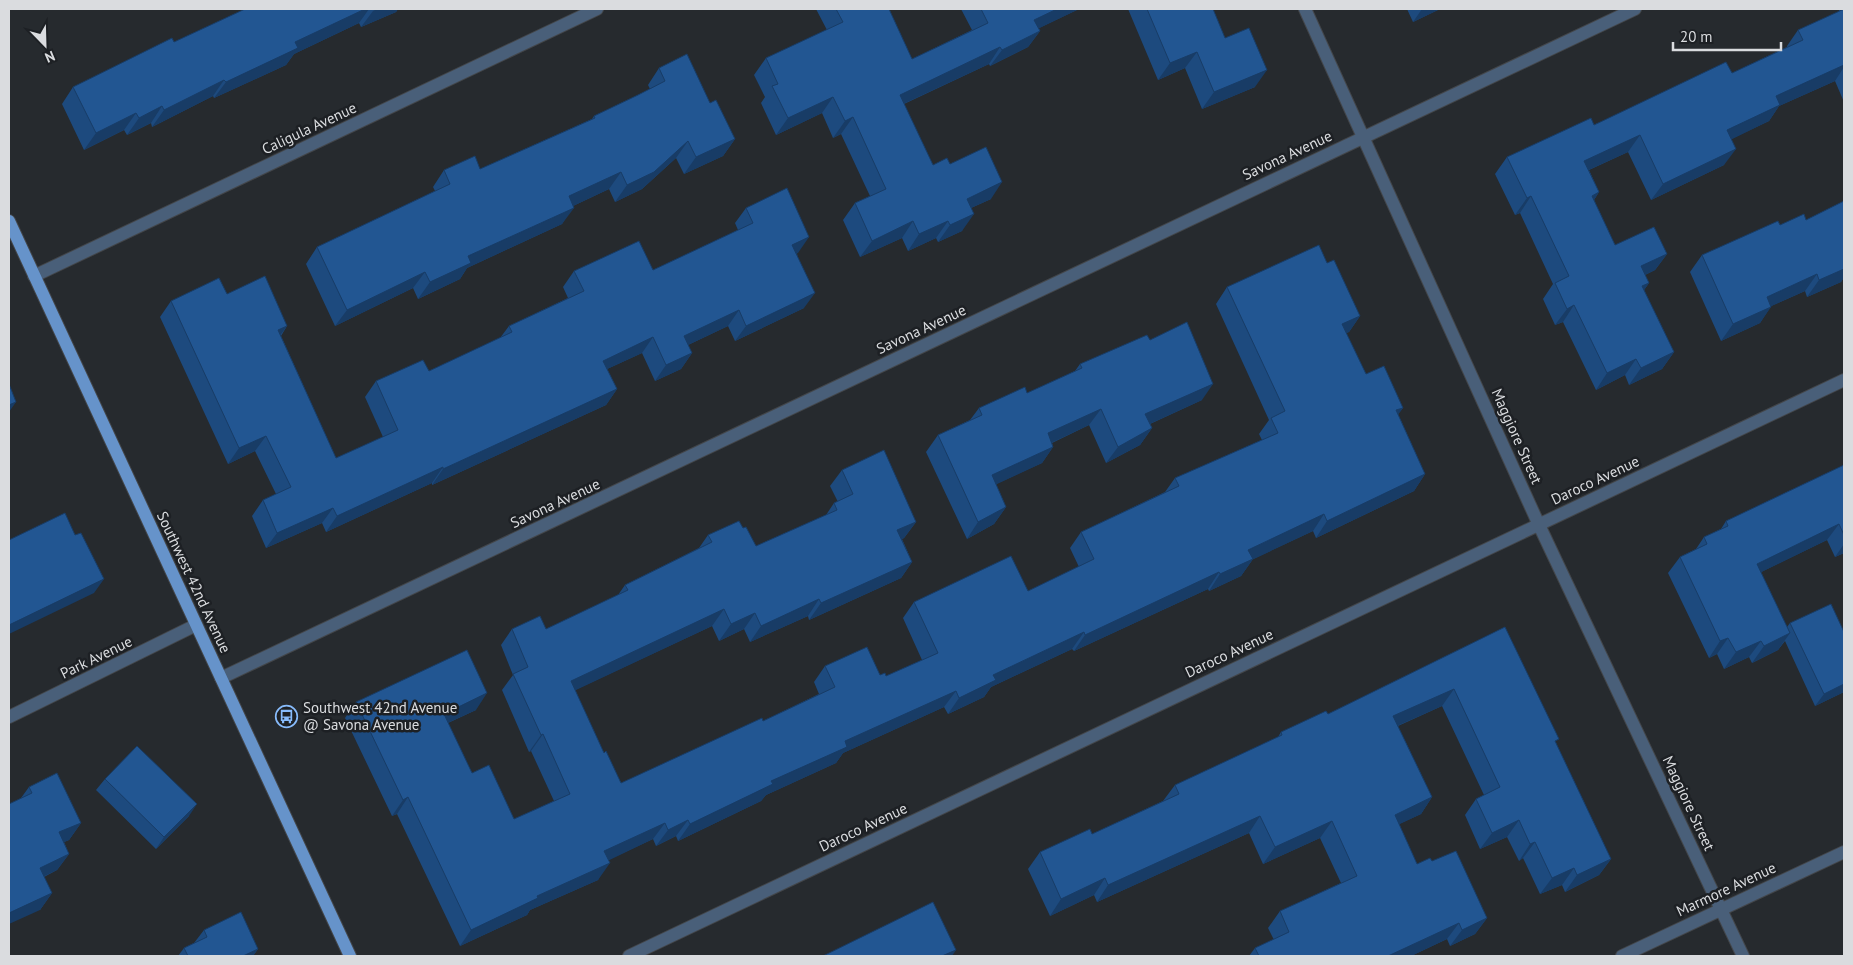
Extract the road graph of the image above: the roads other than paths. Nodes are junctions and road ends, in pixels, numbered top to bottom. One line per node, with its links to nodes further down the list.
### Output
1 (597, 9): 7 (street, Caligula Avenue)
2 (1305, 9): 4 (street, Maggiore Street)
3 (1635, 9): 4 (street, Savona Avenue)
4 (1364, 136): 9 (street, Maggiore Street); 11 (street, Savona Avenue)
5 (9, 221): 6 (main road, Southwest 42nd Avenue)
6 (12, 237): 7 (main road, Southwest 42nd Avenue)
7 (34, 276): 10 (main road, Southwest 42nd Avenue)
8 (1844, 380): 9 (street, Daroco Avenue)
9 (1539, 524): 14 (street, Maggiore Street); 16 (street, Daroco Avenue)
10 (196, 625): 11 (main road, Southwest 42nd Avenue); 12 (street, Park Avenue)
11 (221, 678): 15 (main road, Southwest 42nd Avenue)
12 (9, 717)
13 (1844, 852): 14 (street, Marmore Avenue)
14 (1722, 909): 17 (street, Marmore Avenue); 18 (street, Maggiore Street)
15 (350, 956)
16 (629, 956)
17 (1622, 956)
18 (1743, 956)

